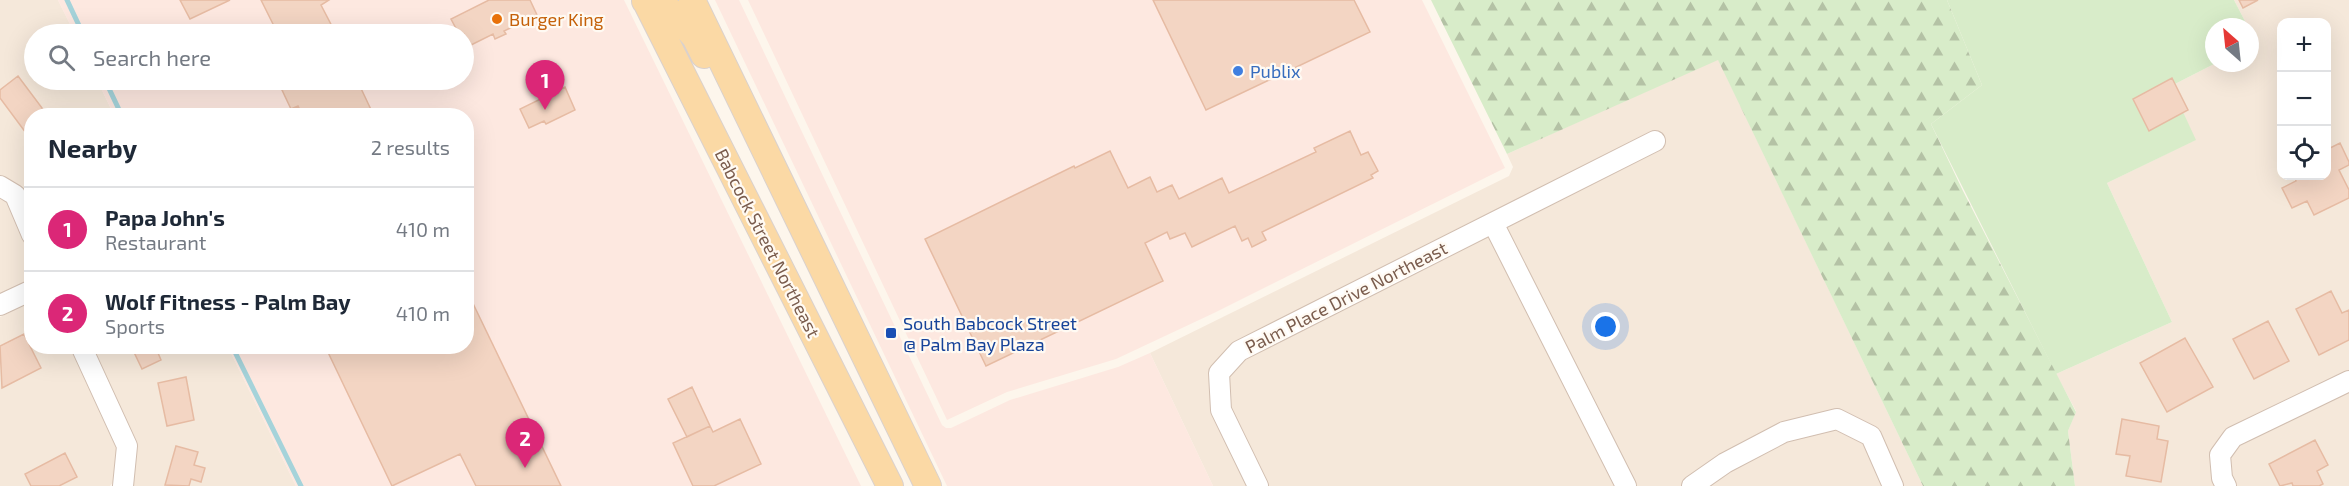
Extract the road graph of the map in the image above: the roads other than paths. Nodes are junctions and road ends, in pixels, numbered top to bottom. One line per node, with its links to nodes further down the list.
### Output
1 (645, 0): 3 (main road); 10 (main road, Babcock Street Northeast)
2 (692, 0): 3 (main road, Babcock Street Northeast)
3 (759, 137): 13 (main road, Babcock Street Northeast)
4 (1655, 141): 7 (street, Palm Place Drive Northeast)
5 (0, 186): 6 (street)
6 (24, 217)
7 (1493, 223): 19 (street, Palm Place Drive Northeast); 20 (street)
8 (24, 294): 9 (street)
9 (0, 306)
10 (804, 315): 13 (main road); 14 (main road, Babcock Street Northeast)
11 (85, 354): 15 (street)
12 (2349, 381): 23 (street)
13 (891, 410): 18 (main road, Babcock Street Northeast)
14 (868, 441): 16 (main road, Babcock Street Northeast); 17 (main road)
15 (123, 486)
16 (890, 486)
17 (922, 486)
18 (928, 486)
19 (1258, 486)
20 (1626, 486)
21 (1692, 486): 22 (street)
22 (1893, 486)
23 (2226, 486)

